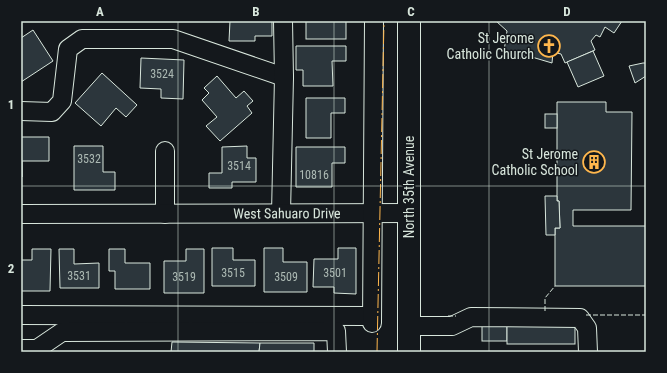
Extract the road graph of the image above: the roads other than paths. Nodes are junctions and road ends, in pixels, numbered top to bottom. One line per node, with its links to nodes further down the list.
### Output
1 (283, 21): 4 (street)
2 (374, 21): 8 (street)
3 (408, 21): 9 (main road, North 35th Avenue)
4 (284, 77): 5 (street); 7 (street)
5 (21, 111)
6 (165, 151): 11 (street)
7 (281, 213): 8 (street, West Sahuaro Drive); 11 (street, West Sahuaro Drive)
8 (373, 213): 9 (street, West Sahuaro Drive); 12 (street)
9 (409, 213): 13 (main road, North 35th Avenue)
10 (21, 214): 11 (street, West Sahuaro Drive)
11 (165, 214)
12 (21, 316)
13 (409, 326): 16 (main road, North 35th Avenue); 17 (street)
14 (21, 349): 15 (street)
15 (337, 352)
16 (408, 352)
17 (588, 352)

